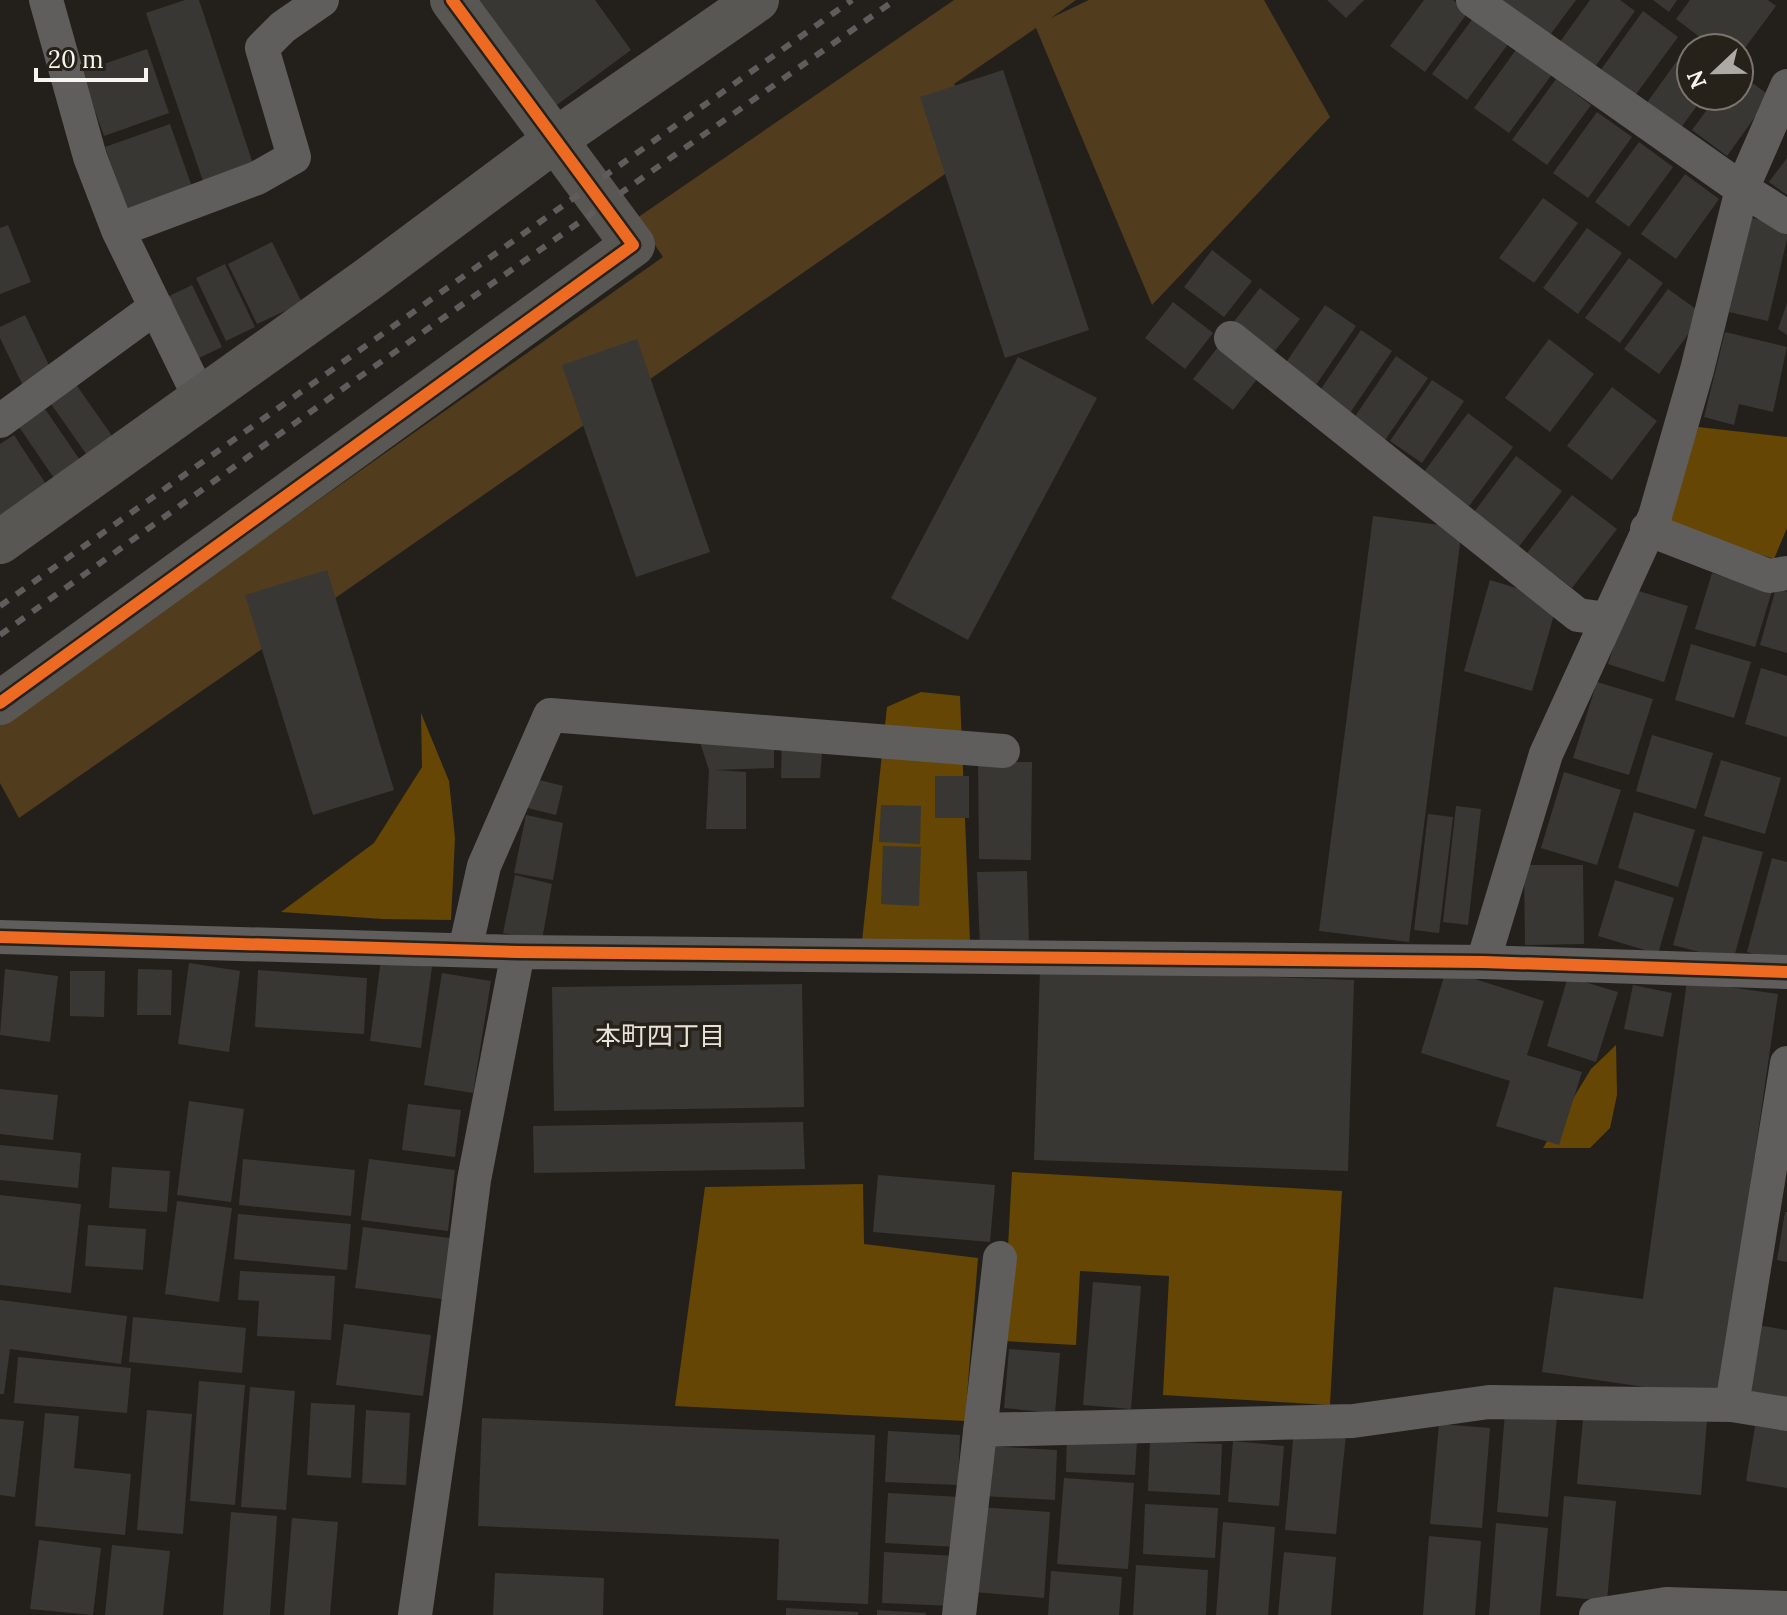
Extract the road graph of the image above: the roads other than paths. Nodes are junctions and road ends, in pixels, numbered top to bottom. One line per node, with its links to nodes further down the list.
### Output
1 (46, 0): 10 (street)
2 (322, 0): 10 (street)
3 (452, 0): 7 (street)
4 (757, 0): 7 (street)
5 (1473, 0): 8 (street)
6 (1787, 86): 8 (street)
7 (555, 140): 13 (street); 19 (street)
8 (1742, 189): 9 (street); 15 (street)
9 (1787, 217)
10 (118, 230): 11 (street)
11 (156, 307): 13 (street); 14 (street)
12 (1231, 338): 18 (street)
13 (200, 398): 16 (street)
14 (0, 421)
15 (1647, 529): 17 (street); 18 (street)
16 (0, 542)
17 (1787, 573)
18 (1607, 619): 24 (street)
19 (0, 703)
20 (1003, 751): 22 (street)
21 (0, 937): 22 (street)
22 (465, 950): 23 (street)
23 (518, 952): 24 (street); 32 (street)
24 (1483, 962): 25 (street)
25 (1787, 972)
26 (1787, 1063): 28 (street)
27 (1000, 1258): 30 (street)
28 (1732, 1405): 29 (street); 30 (street)
29 (1787, 1414)
30 (980, 1430): 33 (street)
31 (1787, 1608): 34 (street)
32 (415, 1615)
33 (959, 1615)
34 (1596, 1615)

